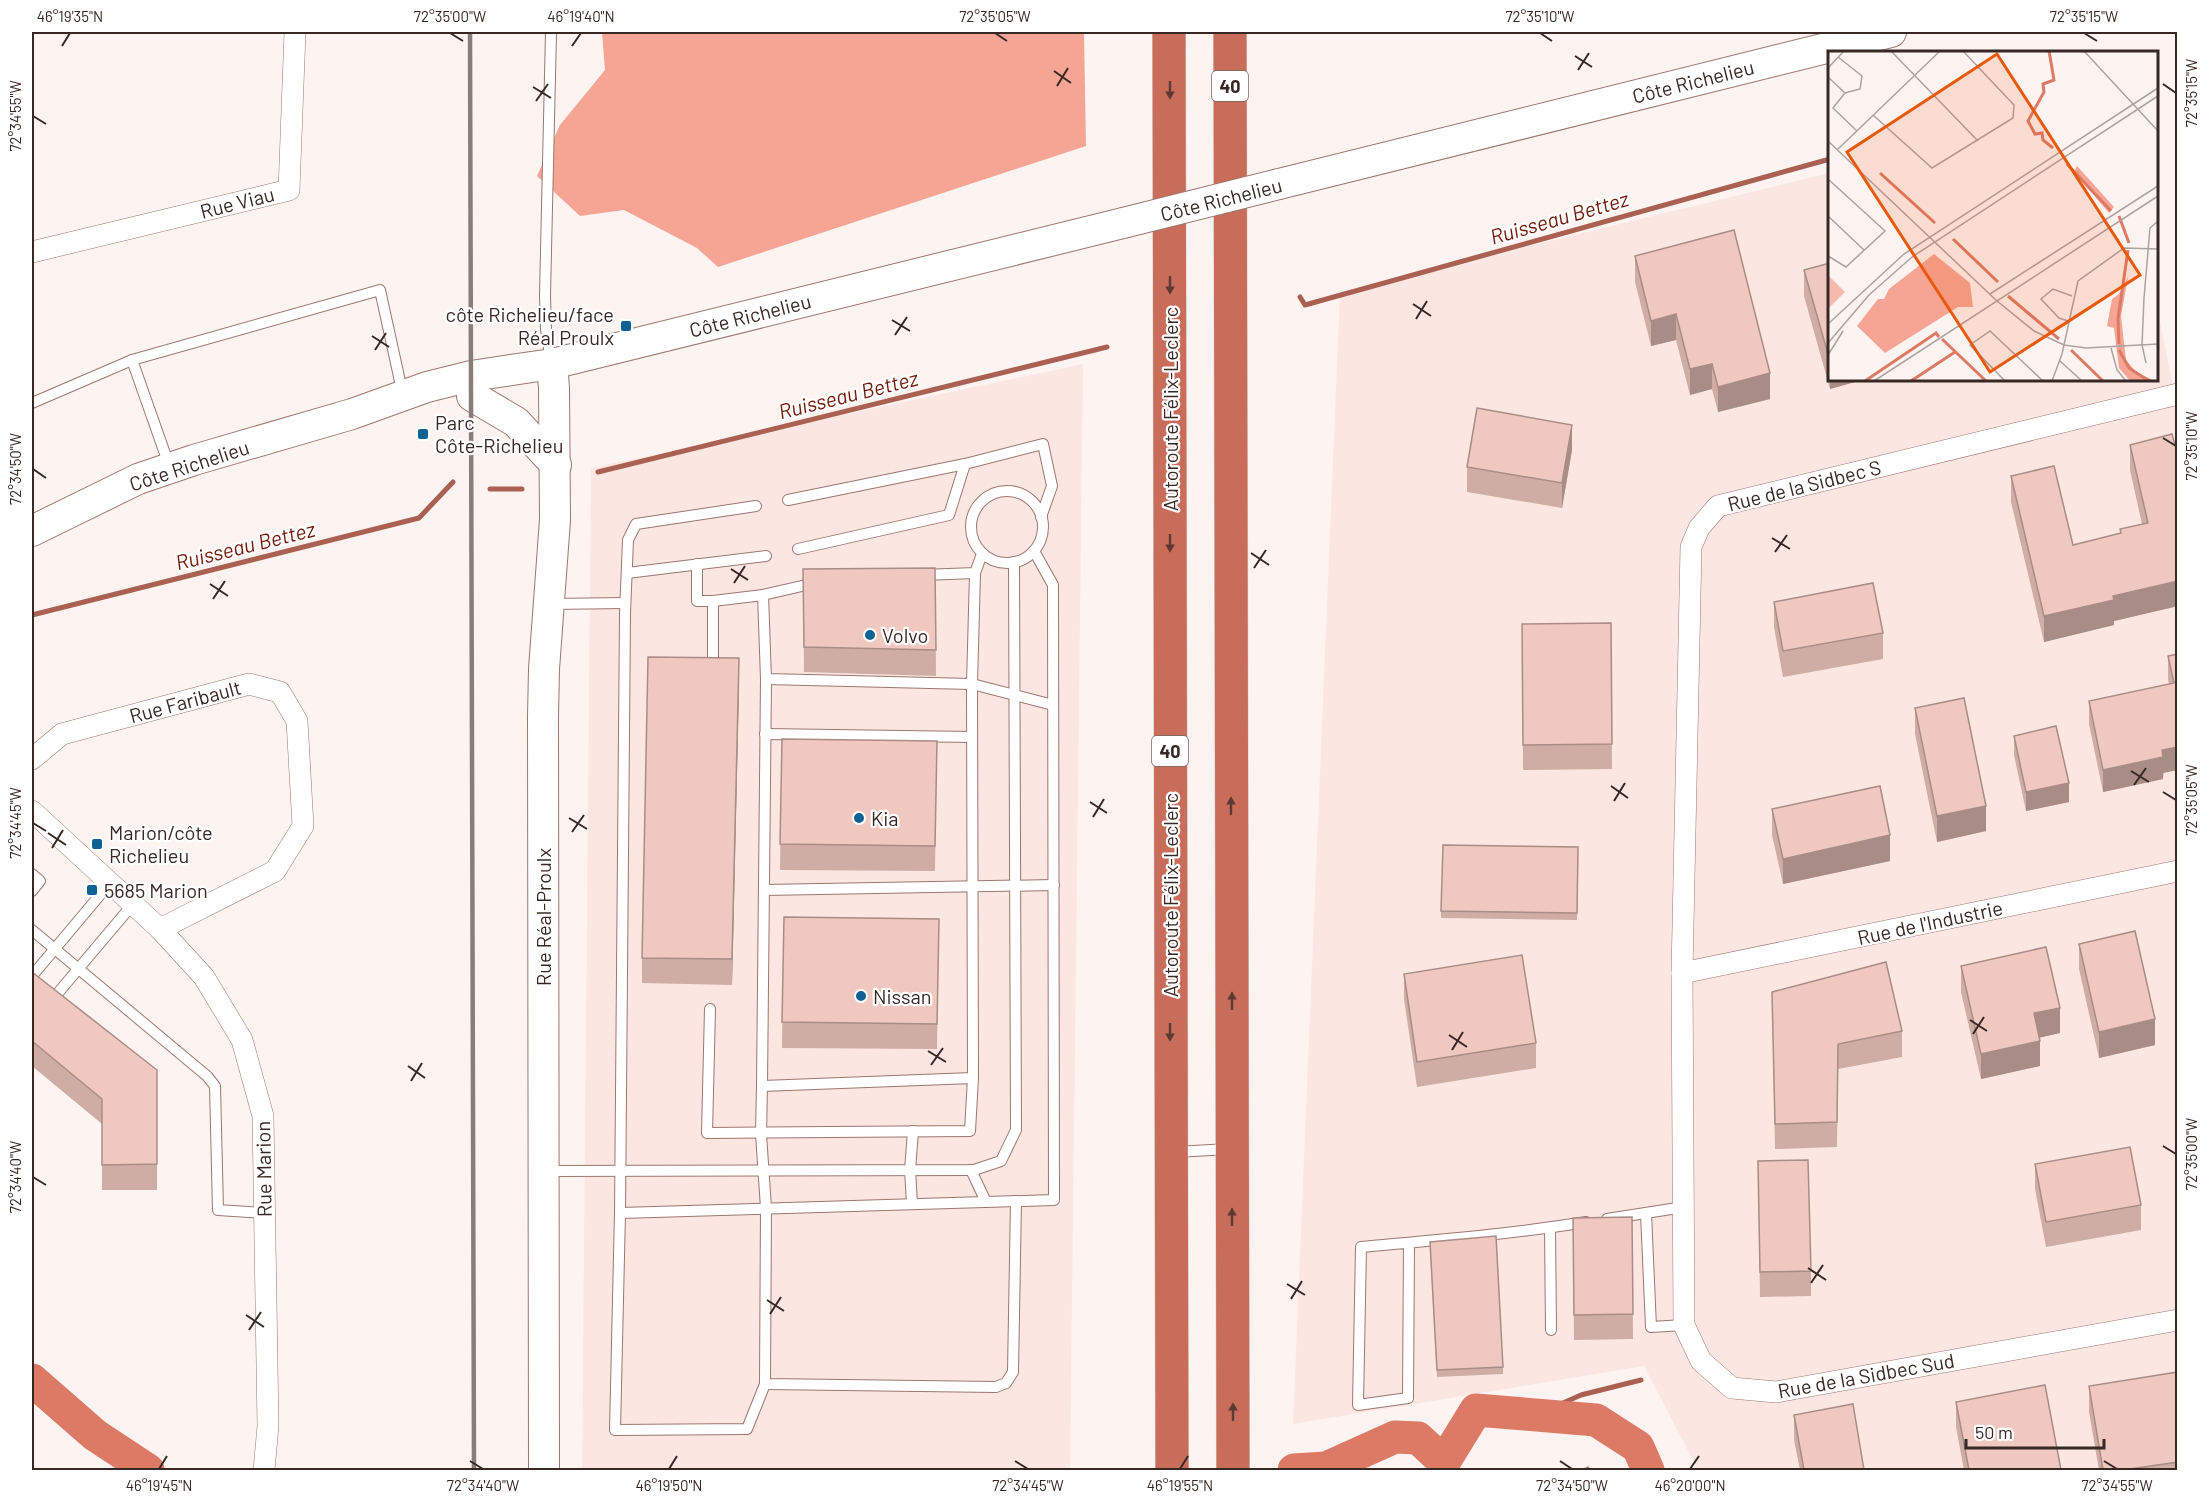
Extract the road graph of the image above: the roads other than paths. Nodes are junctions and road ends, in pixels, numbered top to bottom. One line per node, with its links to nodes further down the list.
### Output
1 (295, 32): 6 (street, Rue Viau)
2 (550, 32): 8 (lane)
3 (1169, 32): 66 (highway, Autoroute Félix-Leclerc / 40, one-way to 66)
4 (1230, 32): 65 (highway, 40, one-way to 4)
5 (1891, 32): 8 (street, Côte Richelieu, bridge)
6 (32, 252)
7 (132, 360): 10 (lane); 12 (lane); 16 (lane)
8 (552, 364): 10 (street, Côte Richelieu); 11 (street, Côte Richelieu); 15 (street, Rue Réal-Proulx)
9 (2178, 394): 57 (street, Rue de la Sidbec S)
10 (403, 396): 13 (street, Côte Richelieu)
11 (472, 396): 13 (street, Côte Richelieu); 15 (street)
12 (32, 403)
13 (352, 414): 16 (street, Côte Richelieu)
14 (965, 464): 17 (lane); 19 (lane); 21 (lane)
15 (556, 465): 34 (street, Rue Réal-Proulx)
16 (170, 468): 20 (street, Côte Richelieu)
17 (788, 500)
18 (756, 506): 27 (lane)
19 (1041, 517): 22 (lane); 23 (lane)
20 (32, 531)
21 (798, 549)
22 (1034, 551): 25 (lane); 39 (lane)
23 (982, 554): 25 (lane); 28 (lane)
24 (766, 556): 26 (lane)
25 (1014, 562): 38 (lane)
26 (697, 564): 27 (lane); 32 (lane)
27 (627, 573): 33 (lane)
28 (975, 573): 29 (lane); 37 (lane)
29 (906, 576)
30 (826, 581): 31 (lane)
31 (763, 595): 32 (lane); 36 (lane)
32 (713, 601): 35 (lane)
33 (625, 603): 34 (lane); 67 (lane)
34 (550, 604): 70 (street, Rue Réal-Proulx)
35 (713, 663)
36 (766, 679): 37 (lane); 40 (lane)
37 (972, 684): 38 (lane); 41 (lane)
38 (1015, 695): 39 (lane); 48 (lane)
39 (1053, 705): 49 (lane)
40 (765, 734): 41 (lane); 50 (lane)
41 (972, 737): 47 (lane)
42 (32, 759): 53 (street, Rue Faribault)
43 (32, 811): 46 (street, Rue Marion)
44 (2178, 872): 57 (street, Rue de l'Industrie)
45 (32, 874): 51 (lane)
46 (110, 884): 52 (street, Rue Marion); 55 (lane)
47 (972, 885): 48 (lane); 50 (lane); 61 (lane)
48 (1015, 885): 49 (lane); 69 (lane)
49 (1054, 885): 72 (lane)
50 (764, 890): 62 (lane)
51 (32, 891)
52 (133, 904): 53 (street, Rue Marion); 56 (lane)
53 (160, 929): 77 (street, Rue Marion)
54 (32, 930): 55 (lane)
55 (54, 949): 56 (lane); 58 (lane)
56 (78, 969): 59 (lane); 77 (lane)
57 (1682, 973): 75 (street, Rue de la Sidbec Sud)
58 (32, 976)
59 (52, 1000)
60 (710, 1009): 64 (lane)
61 (973, 1078): 62 (lane); 63 (lane)
62 (762, 1086): 64 (lane)
63 (913, 1131): 64 (lane); 68 (lane)
64 (761, 1134): 71 (lane)
65 (1232, 1149): 66 (lane); 89 (highway, 40, one-way to 65)
66 (1171, 1152): 88 (highway, Autoroute Félix-Leclerc / 40)
67 (620, 1170): 70 (lane); 71 (lane); 78 (lane)
68 (910, 1170): 69 (lane); 71 (lane); 74 (lane)
69 (971, 1170): 73 (lane)
70 (544, 1171): 87 (street, Rue Réal-Proulx)
71 (762, 1171): 76 (lane)
72 (1016, 1201): 73 (lane); 85 (lane)
73 (986, 1202): 74 (lane)
74 (912, 1204): 76 (lane)
75 (1684, 1207): 79 (lane); 83 (street, Rue de la Sidbec Sud)
76 (766, 1209): 78 (lane); 85 (lane)
77 (265, 1213): 86 (street, Rue Marion)
78 (620, 1213): 85 (lane)
79 (1646, 1213): 80 (lane); 83 (lane)
80 (1550, 1228): 81 (lane); 84 (lane)
81 (1409, 1243): 81 (lane)
82 (2178, 1320): 83 (street, Rue de la Sidbec Sud)
83 (1684, 1325)
84 (1551, 1330)
85 (765, 1384)
86 (264, 1470)
87 (544, 1470)
88 (1172, 1470)
89 (1233, 1470)

